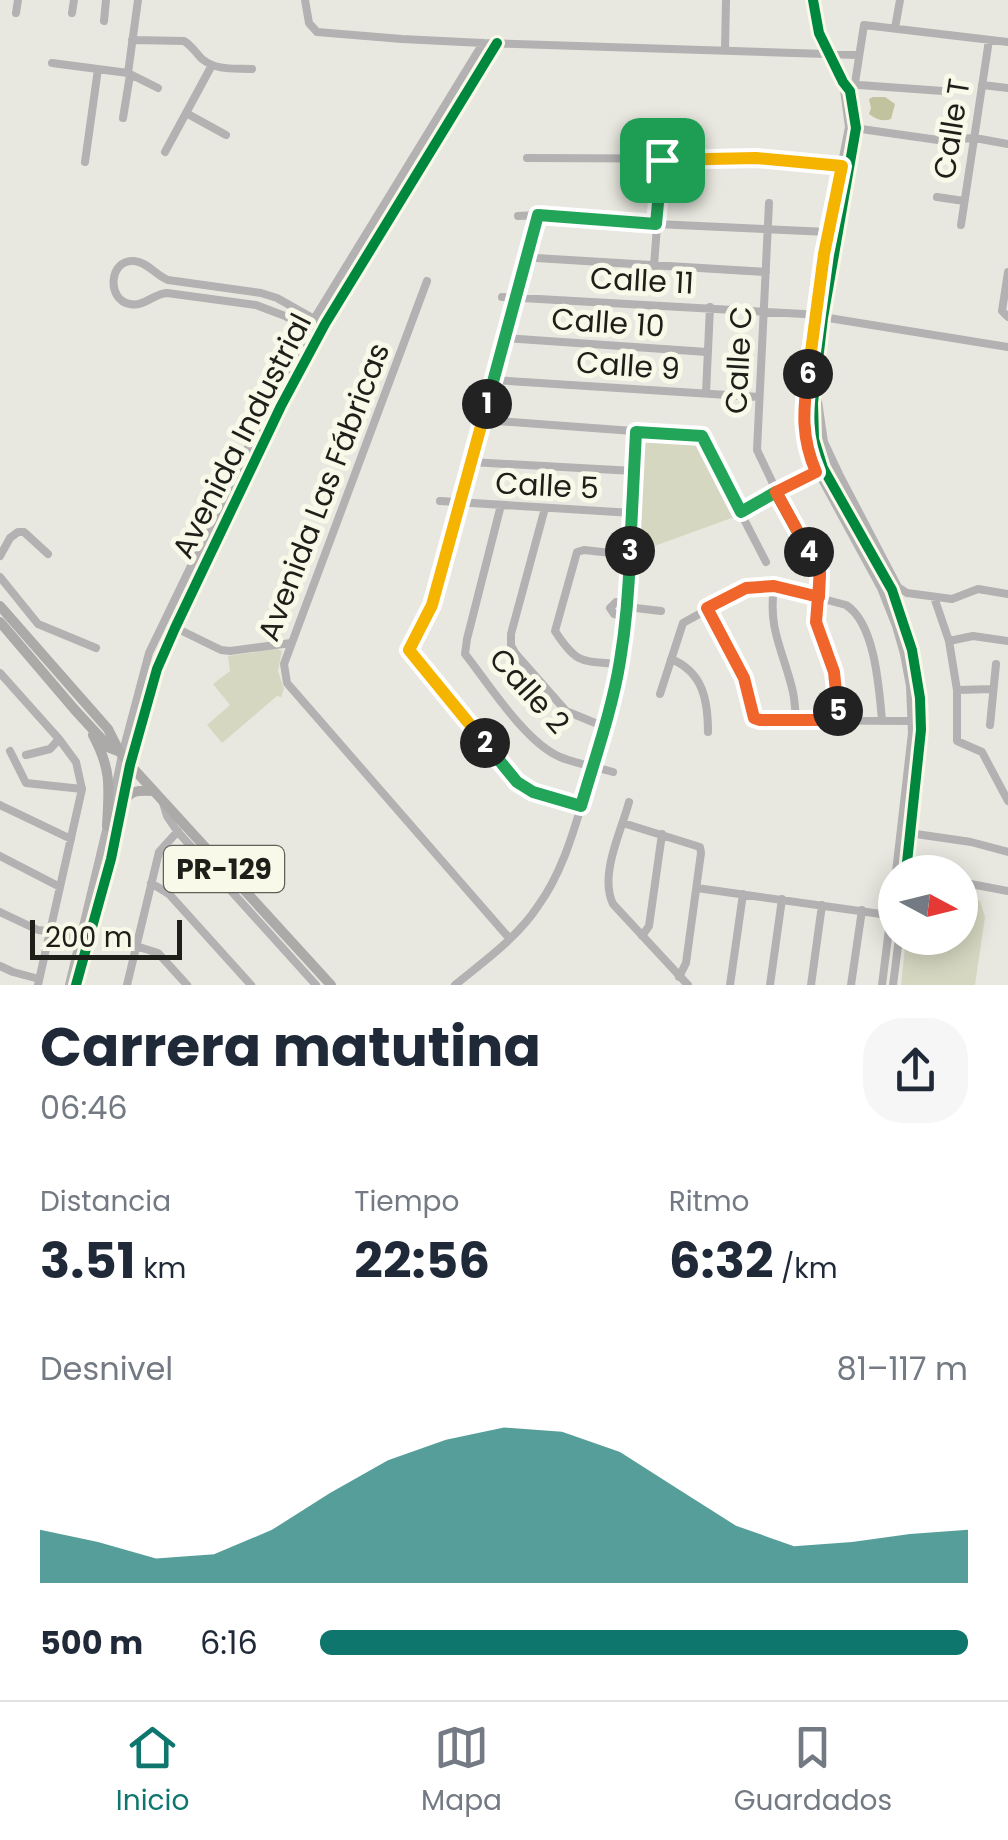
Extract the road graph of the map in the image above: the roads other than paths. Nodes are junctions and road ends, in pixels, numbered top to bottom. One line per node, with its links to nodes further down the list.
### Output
1 (18, 0): 10 (street)
2 (74, 0): 9 (street)
3 (106, 0): 11 (street)
4 (138, 0): 13 (street)
5 (304, 0): 16 (street)
6 (726, 0): 18 (street)
7 (814, 0): 19 (street)
8 (900, 0): 12 (street)
9 (72, 12)
10 (16, 14)
11 (104, 21)
12 (895, 28): 14 (street); 20 (street)
13 (132, 40): 22 (street); 26 (street)
14 (989, 40): 15 (street); 28 (street, Calle T)
15 (1008, 42)
16 (482, 43): 17 (street); 25 (street, Avenida Industrial)
17 (497, 43): 18 (street); 27 (street, Avenida Industrial)
18 (726, 50): 19 (street)
19 (830, 54): 20 (street); 34 (street)
20 (858, 55): 31 (street)
21 (52, 63): 24 (street)
22 (212, 65): 23 (street); 32 (street)
23 (252, 68)
24 (98, 70): 26 (street); 41 (street)
25 (466, 70): 27 (street); 44 (street, Avenida Industrial)
26 (129, 74): 29 (street); 33 (street)
27 (476, 76): 47 (street, Avenida Industrial)
28 (982, 85): 30 (street); 36 (street, Calle T)
29 (158, 88)
30 (1008, 88)
31 (942, 91)
32 (186, 113): 35 (street); 38 (street)
33 (123, 118)
34 (853, 128): 36 (street); 42 (street); 63 (street)
35 (226, 135)
36 (975, 138): 37 (street); 45 (street, Calle T)
37 (1008, 144)
38 (165, 152)
39 (527, 158): 40 (street)
40 (662, 160): 42 (street); 50 (street)
41 (85, 162)
42 (842, 166): 53 (street)
43 (936, 197): 45 (street)
44 (385, 199): 47 (street); 65 (street, Avenida Industrial)
45 (964, 201): 51 (street, Calle T)
46 (769, 203): 52 (street, Calle C)
47 (396, 207): 66 (street, Avenida Industrial)
48 (538, 215): 49 (street); 50 (street); 54 (street)
49 (522, 216)
50 (656, 224): 52 (street); 55 (street)
51 (960, 225)
52 (768, 230): 53 (street); 56 (street, Calle C)
53 (828, 232): 63 (street)
54 (526, 256): 55 (street); 60 (street)
55 (654, 266): 56 (street)
56 (766, 272): 62 (street, Calle C)
57 (1008, 272): 64 (street)
58 (427, 281): 112 (street, Avenida Las Fábricas)
59 (502, 297): 60 (street, Calle 11)
60 (517, 298): 61 (street, Calle 11); 69 (street)
61 (710, 307): 62 (street, Calle 11); 71 (street)
62 (764, 311): 63 (street, Calle 11); 75 (street, Calle C)
63 (819, 317): 70 (street, Calle 11); 73 (street); 80 (street)
64 (1008, 317)
65 (314, 319): 66 (street); 67 (street, Avenida Industrial); 67 (street)
66 (325, 324): 68 (street, Avenida Industrial)
67 (308, 330): 68 (street); 105 (street, Avenida Industrial)
68 (319, 336): 107 (street, Avenida Industrial)
69 (505, 338): 71 (street, Calle 10); 72 (street)
70 (1008, 348)
71 (708, 352): 74 (street)
72 (494, 380): 74 (street, Calle 9); 76 (street)
73 (815, 385): 80 (street); 81 (street)
74 (706, 393): 75 (street, Calle 9)
75 (759, 397): 82 (street, Calle C)
76 (482, 420): 77 (street); 78 (street)
77 (636, 432): 79 (street); 87 (street)
78 (471, 462): 79 (street); 84 (street)
79 (634, 470): 88 (street)
80 (820, 470): 81 (street); 82 (street); 103 (street); 126 (street)
81 (839, 474): 95 (street)
82 (776, 492): 87 (street); 97 (street, Calle C)
83 (440, 501): 84 (street, Calle 5)
84 (460, 504): 85 (street, Calle 5); 114 (street)
85 (501, 506): 86 (street, Calle 5); 134 (street, Calle 2)
86 (544, 508): 88 (street, Calle 5); 128 (street)
87 (741, 512): 92 (street)
88 (632, 513): 91 (street)
89 (48, 554): 90 (street)
90 (0, 556)
91 (630, 556): 101 (street); 116 (street)
92 (766, 562)
93 (0, 577): 106 (street)
94 (774, 586): 97 (street); 100 (street); 123 (street)
95 (907, 593): 98 (street); 103 (street)
96 (1008, 594): 98 (street)
97 (819, 597): 124 (street, Calle C); 125 (street)
98 (934, 597): 110 (street)
99 (0, 606): 108 (main road, PR-129)
100 (707, 608): 115 (street); 123 (street)
101 (627, 609): 102 (street); 116 (street)
102 (661, 610)
103 (901, 614): 147 (street)
104 (0, 622): 122 (main road, PR-129)
105 (164, 623): 107 (street); 133 (street, Avenida Industrial)
106 (38, 624): 108 (street); 113 (street)
107 (175, 628): 112 (street); 133 (street, Avenida Industrial)
108 (26, 636): 133 (main road, PR-129)
109 (399, 638): 114 (street)
110 (949, 641): 111 (street); 120 (street)
111 (1008, 641)
112 (291, 643): 168 (street, Avenida Las Fábricas)
113 (96, 648)
114 (409, 650): 143 (street)
115 (671, 659): 121 (street); 129 (street)
116 (620, 664): 128 (street)
117 (996, 664): 119 (street)
118 (0, 674): 130 (street)
119 (993, 689): 120 (street); 127 (street)
120 (957, 690): 136 (street)
121 (660, 694)
122 (75, 710): 133 (main road, PR-129); 145 (main road)
123 (796, 720): 124 (street)
124 (839, 720): 125 (street)
125 (882, 720): 126 (street)
126 (912, 721): 147 (street)
127 (990, 726)
128 (605, 727): 134 (street)
129 (708, 732)
130 (60, 739): 132 (street); 137 (street)
131 (10, 751): 137 (street)
132 (26, 755)
133 (124, 757): 138 (main road, PR-129); 139 (street); 145 (street)
134 (593, 766): 135 (street); 143 (street)
135 (613, 772)
136 (1004, 782): 140 (street)
137 (82, 790): 149 (street)
138 (153, 791): 139 (main road); 146 (main road, PR-129)
139 (123, 801): 169 (street)
140 (1008, 801)
141 (629, 802): 144 (street)
142 (0, 804): 149 (street)
143 (581, 806): 168 (street)
144 (623, 823): 148 (street); 167 (street)
145 (107, 826): 169 (street)
146 (181, 829): 155 (street); 180 (street); 181 (main road, PR-129)
147 (906, 833): 151 (street); 152 (street); 153 (street)
148 (662, 834): 158 (street); 167 (street)
149 (71, 839): 157 (street)
150 (8, 848): 154 (street)
151 (1008, 852)
152 (900, 855)
153 (905, 855)
154 (2, 857): 157 (street)
155 (151, 884): 170 (street); 179 (street)
156 (978, 885): 159 (street)
157 (60, 887): 166 (street)
158 (697, 888): 160 (street); 174 (street)
159 (1008, 891)
160 (743, 894): 161 (street); 184 (street)
161 (782, 899): 162 (street); 185 (street)
162 (822, 904): 163 (street); 186 (street)
163 (862, 910): 165 (street); 187 (street)
164 (0, 912): 166 (street)
165 (878, 913)
166 (50, 932): 169 (street); 175 (street)
167 (642, 936): 174 (street)
168 (510, 939): 182 (street)
169 (84, 940): 177 (street)
170 (136, 946): 176 (street); 178 (street)
171 (887, 955): 188 (street)
172 (897, 955): 189 (street)
173 (0, 966): 175 (street)
174 (678, 976): 183 (street)
175 (38, 982)
176 (186, 984)
177 (72, 985)
178 (128, 985)
179 (251, 985)
180 (316, 985)
181 (331, 985)
182 (455, 985)
183 (688, 985)
184 (730, 985)
185 (770, 985)
186 (811, 985)
187 (851, 985)
188 (882, 985)
189 (893, 985)

